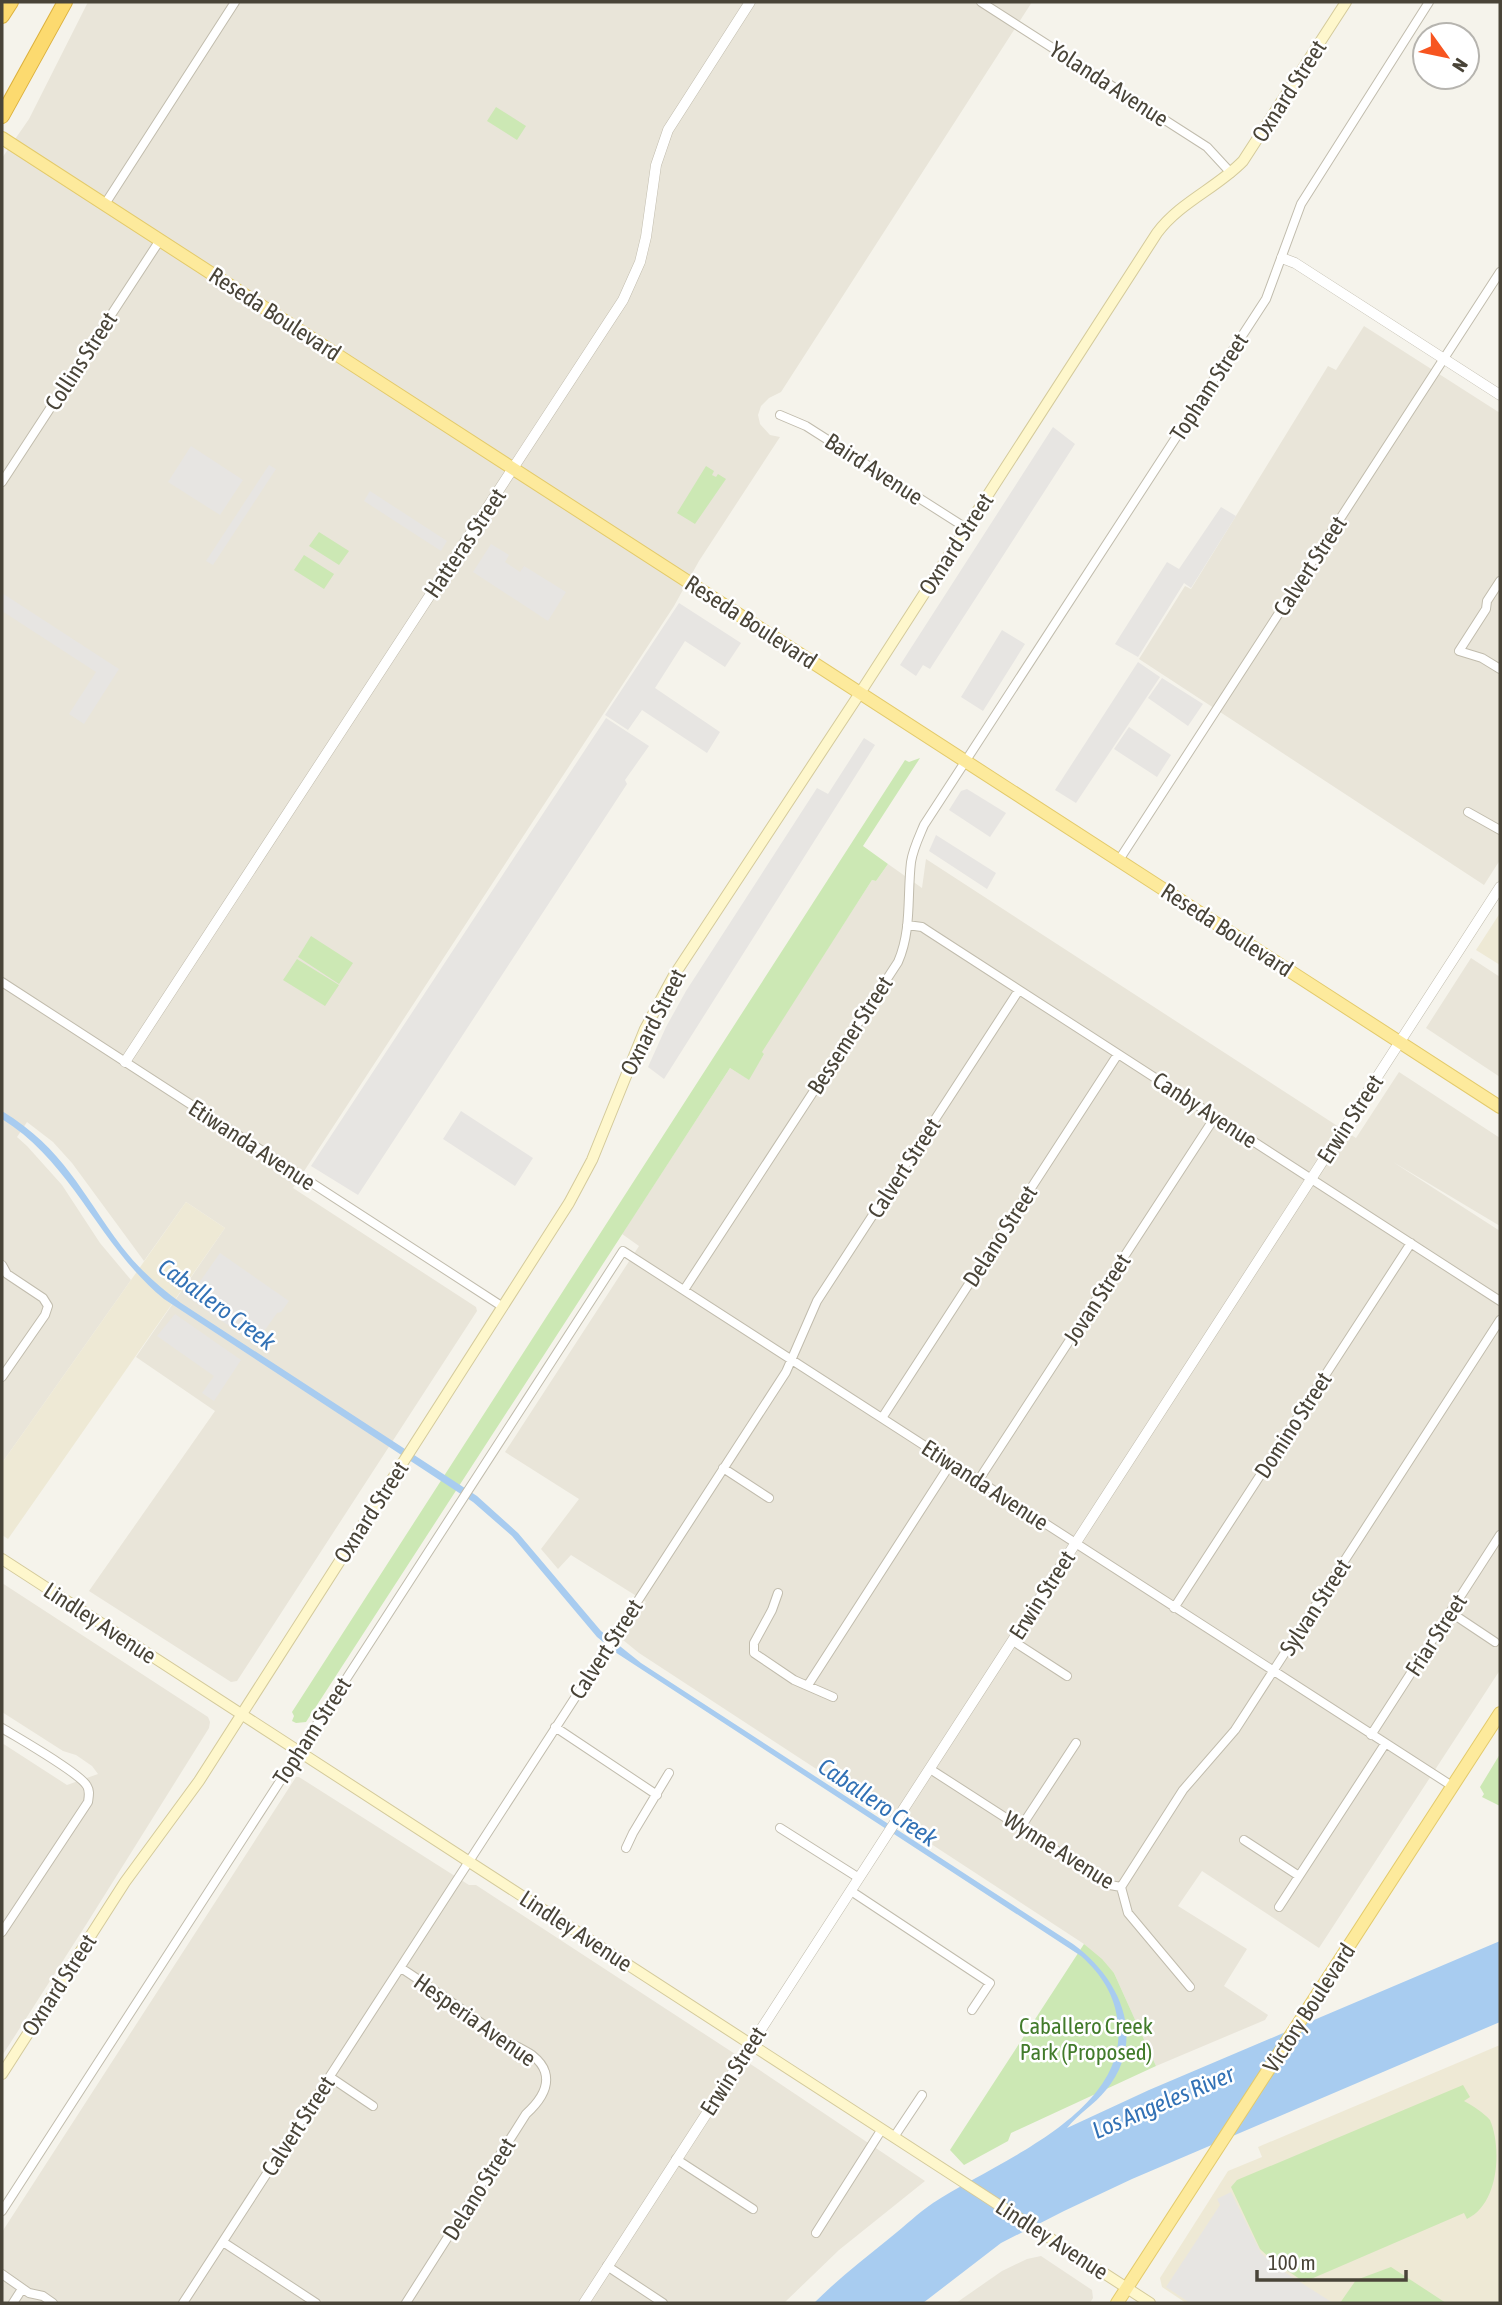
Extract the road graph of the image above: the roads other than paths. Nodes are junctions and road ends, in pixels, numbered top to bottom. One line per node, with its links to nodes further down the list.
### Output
1 (11, 2): 8 (highway)
2 (65, 2): 9 (highway)
3 (236, 2): 12 (street)
4 (750, 2): 19 (street, Hatteras Street)
5 (981, 2): 11 (street, Yolanda Avenue)
6 (1346, 2): 11 (main road, Oxnard Street)
7 (1429, 2): 14 (street, Topham Street)
8 (2, 16)
9 (2, 116)
10 (2, 138): 12 (main road, Reseda Boulevard)
11 (1231, 173): 21 (main road, Oxnard Street)
12 (104, 204): 13 (main road, Reseda Boulevard)
13 (160, 240): 19 (main road, Reseda Boulevard); 20 (street, Collins Street)
14 (1282, 257): 16 (street); 25 (street, Topham Street)
15 (1500, 271): 16 (street, Calvert Street)
16 (1444, 359): 17 (street); 28 (street, Calvert Street)
17 (1500, 396)
18 (780, 415): 21 (street, Baird Avenue)
19 (514, 468): 24 (main road, Reseda Boulevard); 35 (street, Hatteras Street)
20 (2, 481)
21 (966, 528): 24 (main road, Oxnard Street)
22 (1500, 581): 23 (street)
23 (1500, 669)
24 (860, 693): 25 (main road, Reseda Boulevard); 44 (main road, Oxnard Street)
25 (964, 761): 28 (main road, Reseda Boulevard); 30 (street, Bessemer Street)
26 (1468, 811): 27 (street)
27 (1500, 830)
28 (1119, 860): 33 (main road, Reseda Boulevard)
29 (1500, 887): 33 (street, Erwin Street)
30 (907, 925): 32 (street, Canby Avenue); 42 (street, Bessemer Street)
31 (2, 982): 35 (street, Etiwanda Avenue)
32 (1019, 990): 34 (street, Canby Avenue); 46 (street, Calvert Street)
33 (1400, 1042): 36 (main road, Reseda Boulevard); 38 (street, Erwin Street)
34 (1118, 1054): 37 (street, Canby Avenue); 48 (street, Delano Street)
35 (125, 1062): 44 (street, Etiwanda Avenue)
36 (1500, 1107)
37 (1215, 1117): 38 (street, Canby Avenue); 51 (street, Jovan Street)
38 (1311, 1179): 39 (street, Canby Avenue); 54 (street, Erwin Street)
39 (1411, 1243): 43 (street, Canby Avenue); 57 (street, Domino Street)
40 (623, 1251): 42 (street, Etiwanda Avenue); 72 (street, Topham Street)
41 (2, 1265): 47 (street)
42 (684, 1290): 46 (street, Etiwanda Avenue)
43 (1500, 1301)
44 (503, 1307): 66 (main road, Oxnard Street)
45 (1500, 1320): 61 (street, Sylvan Street)
46 (792, 1360): 48 (street, Etiwanda Avenue); 50 (street, Calvert Street)
47 (2, 1377)
48 (882, 1418): 49 (street, Etiwanda Avenue)
49 (951, 1463): 51 (street, Etiwanda Avenue); 63 (street)
50 (723, 1468): 52 (street); 67 (street, Calvert Street)
51 (978, 1481): 54 (street, Etiwanda Avenue)
52 (769, 1498)
53 (1500, 1535): 58 (street, Friar Street)
54 (1076, 1543): 57 (street, Etiwanda Avenue); 59 (street, Erwin Street)
55 (2, 1559): 66 (main road, Lindley Avenue)
56 (778, 1593): 63 (street)
57 (1174, 1608): 61 (street, Etiwanda Avenue)
58 (1450, 1612): 60 (street); 69 (street, Friar Street)
59 (1013, 1641): 62 (street); 73 (street, Erwin Street)
60 (1495, 1642)
61 (1273, 1671): 69 (street, Etiwanda Avenue); 84 (street, Sylvan Street)
62 (1067, 1676)
63 (808, 1685): 64 (street)
64 (832, 1698)
65 (1500, 1713): 75 (main road, Victory Boulevard)
66 (241, 1716): 72 (main road, Lindley Avenue); 92 (main road, Oxnard Street)
67 (555, 1727): 76 (street); 81 (street, Calvert Street)
68 (2, 1728): 87 (street)
69 (1371, 1735): 71 (street, Etiwanda Avenue)
70 (1076, 1743): 77 (street)
71 (1385, 1744): 75 (street, Etiwanda Avenue); 82 (street)
72 (299, 1752): 81 (main road, Lindley Avenue); 101 (street, Topham Street)
73 (930, 1769): 77 (street, Wynne Avenue); 83 (street, Erwin Street)
74 (669, 1773): 76 (street)
75 (1452, 1786): 106 (main road, Victory Boulevard)
76 (657, 1795): 80 (street)
77 (1021, 1827): 84 (street, Wynne Avenue)
78 (780, 1828): 83 (street)
79 (1244, 1840): 82 (street)
80 (626, 1847)
81 (468, 1862): 88 (street, Calvert Street); 91 (main road, Lindley Avenue)
82 (1299, 1876): 86 (street)
83 (859, 1878): 85 (street, Erwin Street)
84 (1121, 1887): 89 (street, Wynne Avenue)
85 (851, 1891): 90 (street); 91 (street, Erwin Street)
86 (1279, 1907)
87 (2, 1932)
88 (401, 1968): 93 (street, Hesperia Avenue); 94 (street, Calvert Street)
89 (1191, 1987)
90 (972, 2010)
91 (751, 2043): 97 (main road, Lindley Avenue); 99 (street, Erwin Street)
92 (2, 2074)
93 (546, 2074): 112 (street, Delano Street)
94 (330, 2077): 96 (street); 103 (street, Calvert Street)
95 (922, 2095): 98 (street)
96 (373, 2106)
97 (882, 2129): 98 (main road, Lindley Avenue); 102 (street)
98 (894, 2137): 106 (main road, Lindley Avenue)
99 (676, 2159): 100 (street); 104 (street, Erwin Street)
100 (753, 2210)
101 (2, 2211)
102 (816, 2233)
103 (223, 2242): 110 (street, Calvert Street); 111 (street)
104 (607, 2266): 113 (street, Erwin Street); 114 (street)
105 (2, 2274): 107 (street)
106 (1127, 2288): 115 (main road, Victory Boulevard); 116 (main road, Lindley Avenue)
107 (22, 2289): 108 (street); 109 (street)
108 (13, 2303)
109 (53, 2303)
110 (183, 2303)
111 (316, 2303)
112 (406, 2303)
113 (583, 2303)
114 (663, 2303)
115 (1117, 2303)
116 (1150, 2303)

